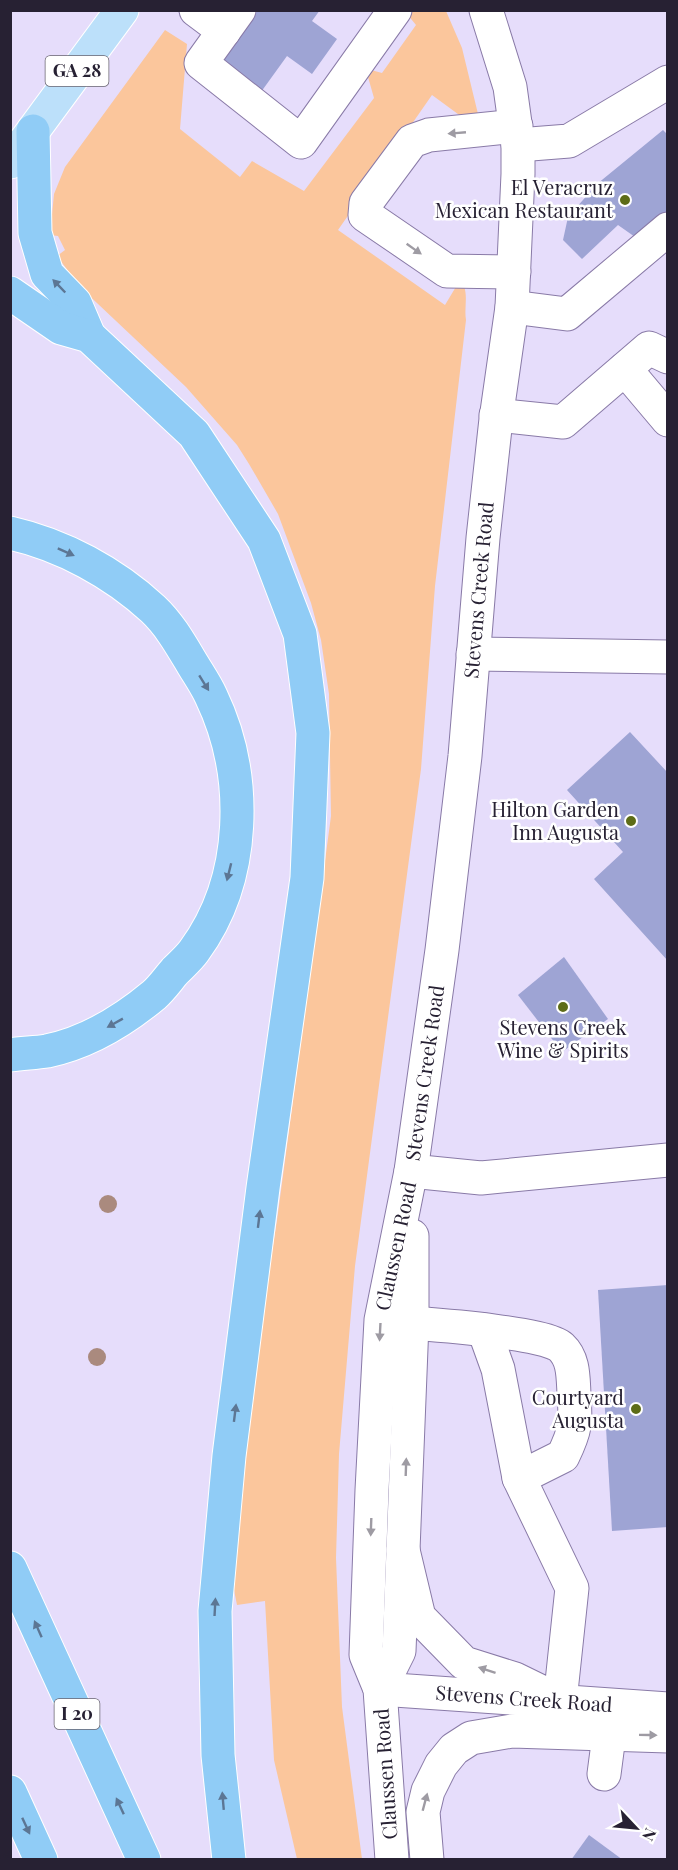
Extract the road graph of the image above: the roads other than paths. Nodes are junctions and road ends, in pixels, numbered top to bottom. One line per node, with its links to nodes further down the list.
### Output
1 (122, 10): 7 (main road, GA 28)
2 (196, 10): 5 (street)
3 (395, 10): 5 (street)
4 (486, 10): 8 (street, Stevens Creek Road)
5 (232, 21)
6 (668, 82): 8 (street)
7 (33, 131): 9 (main road, GA 28); 14 (highway, one-way to 7)
8 (517, 135): 11 (street, Stevens Creek Road); 11 (street, one-way to 11)
9 (10, 162)
10 (668, 229): 13 (street)
11 (514, 272): 13 (street, Stevens Creek Road)
12 (10, 293): 14 (highway)
13 (512, 307): 17 (street, Stevens Creek Road)
14 (89, 336): 39 (highway, one-way to 14)
15 (668, 357): 16 (street)
16 (625, 369): 17 (street); 18 (street)
17 (496, 415): 20 (street, Stevens Creek Road)
18 (668, 420)
19 (10, 533): 22 (highway, one-way to 22)
20 (473, 654): 21 (street); 24 (street, Stevens Creek Road)
21 (668, 657)
22 (10, 1055)
23 (668, 1160): 24 (street)
24 (411, 1171): 25 (street, Claussen Road); 30 (street, Claussen Road, one-way to 30)
25 (412, 1323): 26 (street); 28 (street, Claussen Road, one-way to 25)
26 (484, 1329): 27 (street); 27 (street)
27 (519, 1478): 31 (street)
28 (403, 1550): 30 (street, Claussen Road); 31 (street, one-way to 28)
29 (10, 1568): 38 (highway, I 20, one-way to 29)
30 (380, 1689): 31 (street, Stevens Creek Road); 40 (street, Claussen Road)
31 (560, 1701): 33 (street, Stevens Creek Road)
32 (668, 1709): 33 (street, Stevens Creek Road)
33 (611, 1720): 34 (street, one-way to 34); 35 (street); 41 (street, one-way to 33)
34 (668, 1736)
35 (604, 1774)
36 (10, 1792): 37 (highway, one-way to 37)
37 (41, 1860)
38 (144, 1860)
39 (229, 1860)
40 (392, 1860)
41 (427, 1860)

